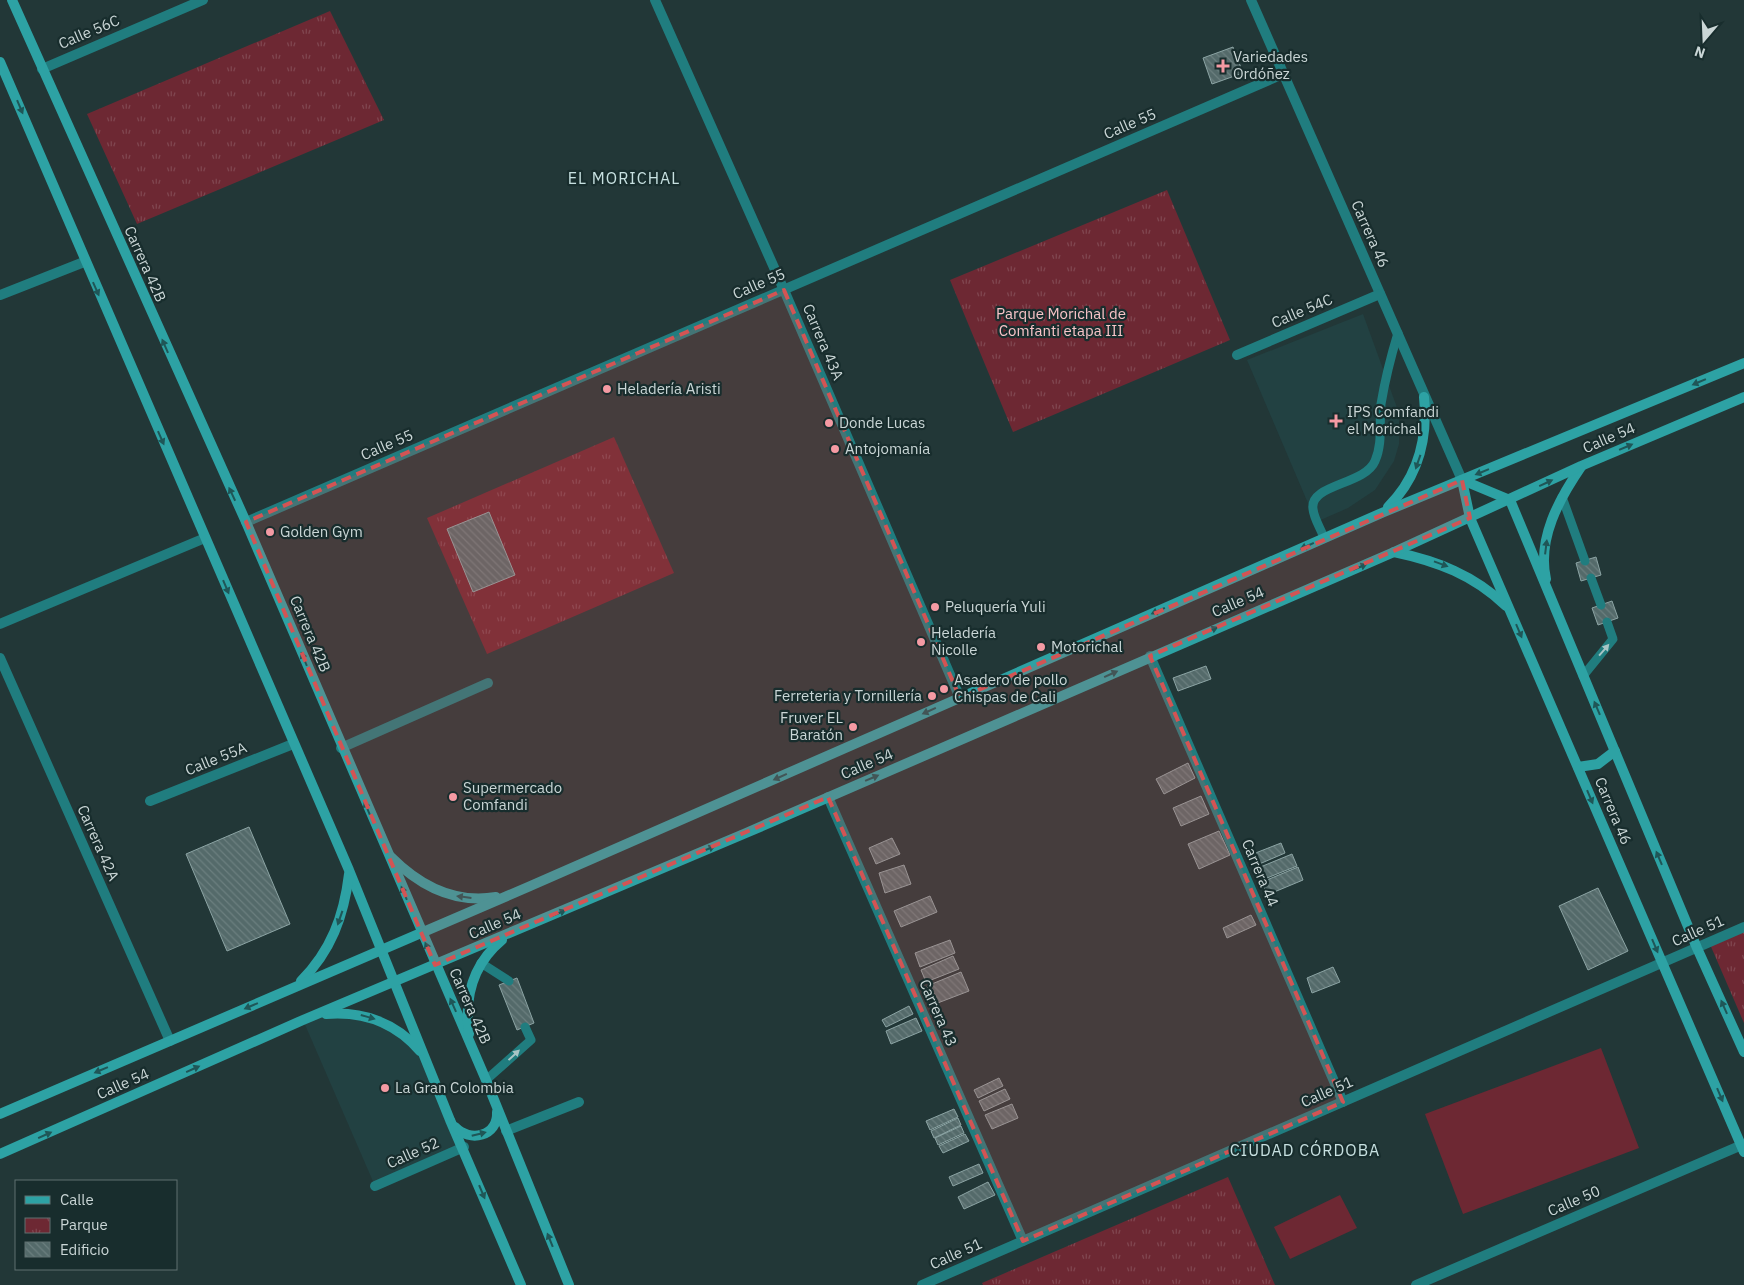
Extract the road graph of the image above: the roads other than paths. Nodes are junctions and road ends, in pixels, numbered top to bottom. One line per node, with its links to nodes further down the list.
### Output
1 (12, 0): 6 (main road, Carrera 42B)
2 (203, 0): 6 (street, Calle 56C)
3 (655, 0): 9 (street, Carrera 43A)
4 (1251, 0): 7 (street, Carrera 46)
5 (0, 62): 8 (main road, one-way to 8)
6 (42, 69): 23 (main road, Carrera 42B, one-way to 6)
7 (1283, 74): 9 (street, Calle 55); 10 (street, Carrera 46)
8 (84, 262): 11 (street); 24 (main road, one-way to 24)
9 (784, 290): 23 (street, Calle 55); 38 (street, Carrera 43A)
10 (1380, 294): 12 (street, Carrera 46); 13 (street, Calle 54C)
11 (0, 295)
12 (1398, 333): 15 (street, Carrera 46); 25 (lane)
13 (1236, 355)
14 (1744, 363): 18 (main road, Calle 54, one-way to 18)
15 (1424, 397): 18 (street, Carrera 46); 21 (main road, one-way to 21)
16 (1744, 397): 17 (main road, Calle 54, one-way to 16)
17 (1581, 466): 19 (main road); 20 (main road, Calle 54, one-way to 17)
18 (1462, 480): 20 (main road); 21 (main road, Calle 54); 22 (main road, Carrera 46)
19 (1562, 497): 27 (lane); 29 (main road, one-way to 19)
20 (1510, 500): 22 (main road, Calle 54); 29 (main road, Carrera 46)
21 (1384, 512): 25 (main road, Calle 54)
22 (1470, 518): 26 (main road, Calle 54); 31 (main road, Carrera 46)
23 (246, 522): 40 (main road, Carrera 42B, one-way to 23)
24 (205, 538): 33 (street); 39 (main road, one-way to 39)
25 (1324, 538): 38 (main road, Calle 54, one-way to 38)
26 (1394, 552): 31 (main road, one-way to 31); 34 (main road, Calle 54, one-way to 26)
27 (1585, 561)
28 (1591, 578): 30 (lane)
29 (1550, 596): 36 (main road, Carrera 46)
30 (1600, 605)
31 (1510, 610): 42 (main road, Carrera 46, one-way to 42)
32 (1607, 622): 36 (lane, one-way to 32)
33 (0, 624)
34 (1150, 656): 43 (main road, Calle 54, one-way to 34); 67 (street, Carrera 44)
35 (0, 658): 61 (street, Carrera 42A)
36 (1583, 676): 41 (main road, Carrera 46, one-way to 36)
37 (488, 683): 40 (street)
38 (960, 698): 47 (main road, Calle 54, one-way to 47)
39 (293, 744): 44 (street, Calle 55A); 46 (main road)
40 (341, 748): 45 (main road, Carrera 42B, one-way to 40)
41 (1615, 751): 42 (main road); 51 (main road, Carrera 46, one-way to 41)
42 (1578, 767): 54 (main road, Carrera 46, one-way to 54)
43 (828, 797): 50 (main road, Calle 54, one-way to 43); 76 (street, Carrera 43)
44 (150, 801)
45 (387, 853): 47 (main road, one-way to 45); 49 (main road, Carrera 42B, one-way to 45)
46 (349, 870): 52 (main road); 58 (main road, one-way to 58)
47 (528, 887): 49 (main road, Calle 54)
48 (1744, 927): 51 (street, Calle 51)
49 (420, 932): 52 (main road, Calle 54); 55 (main road, Carrera 42B, one-way to 49)
50 (514, 932): 53 (main road); 55 (main road, Calle 54)
51 (1697, 948): 54 (street, Calle 51); 63 (main road, Carrera 46, one-way to 51)
52 (380, 950): 57 (main road); 58 (main road, Calle 54)
53 (481, 962): 56 (lane); 62 (main road)
54 (1662, 963): 67 (street, Calle 51); 72 (main road, Carrera 46, one-way to 72)
55 (435, 965): 57 (main road, Calle 54); 62 (main road, Carrera 42B, one-way to 55)
56 (509, 981)
57 (394, 982): 59 (main road, Calle 54); 64 (main road)
58 (296, 987): 61 (main road, Calle 54, one-way to 61)
59 (303, 1020): 64 (main road, one-way to 64); 74 (main road, Calle 54, one-way to 59)
60 (525, 1027): 65 (lane, one-way to 60)
61 (170, 1041): 69 (main road, Calle 54, one-way to 69)
62 (470, 1045): 65 (main road, Carrera 42B)
63 (1744, 1052)
64 (425, 1056): 70 (main road)
65 (486, 1080): 68 (main road, Carrera 42B)
66 (579, 1102): 71 (street)
67 (1343, 1102): 76 (street, Calle 51)
68 (497, 1108): 70 (main road, one-way to 68); 71 (main road, Carrera 42B)
69 (0, 1114)
70 (450, 1120): 73 (main road)
71 (506, 1131): 78 (main road, Carrera 42B, one-way to 71)
72 (1743, 1147): 80 (street, Calle 50)
73 (464, 1148): 75 (street, Calle 52); 77 (main road, one-way to 77)
74 (0, 1154)
75 (374, 1186)
76 (1022, 1241): 79 (street, Calle 51)
77 (521, 1285)
78 (569, 1285)
79 (922, 1285)
80 (1416, 1285)

